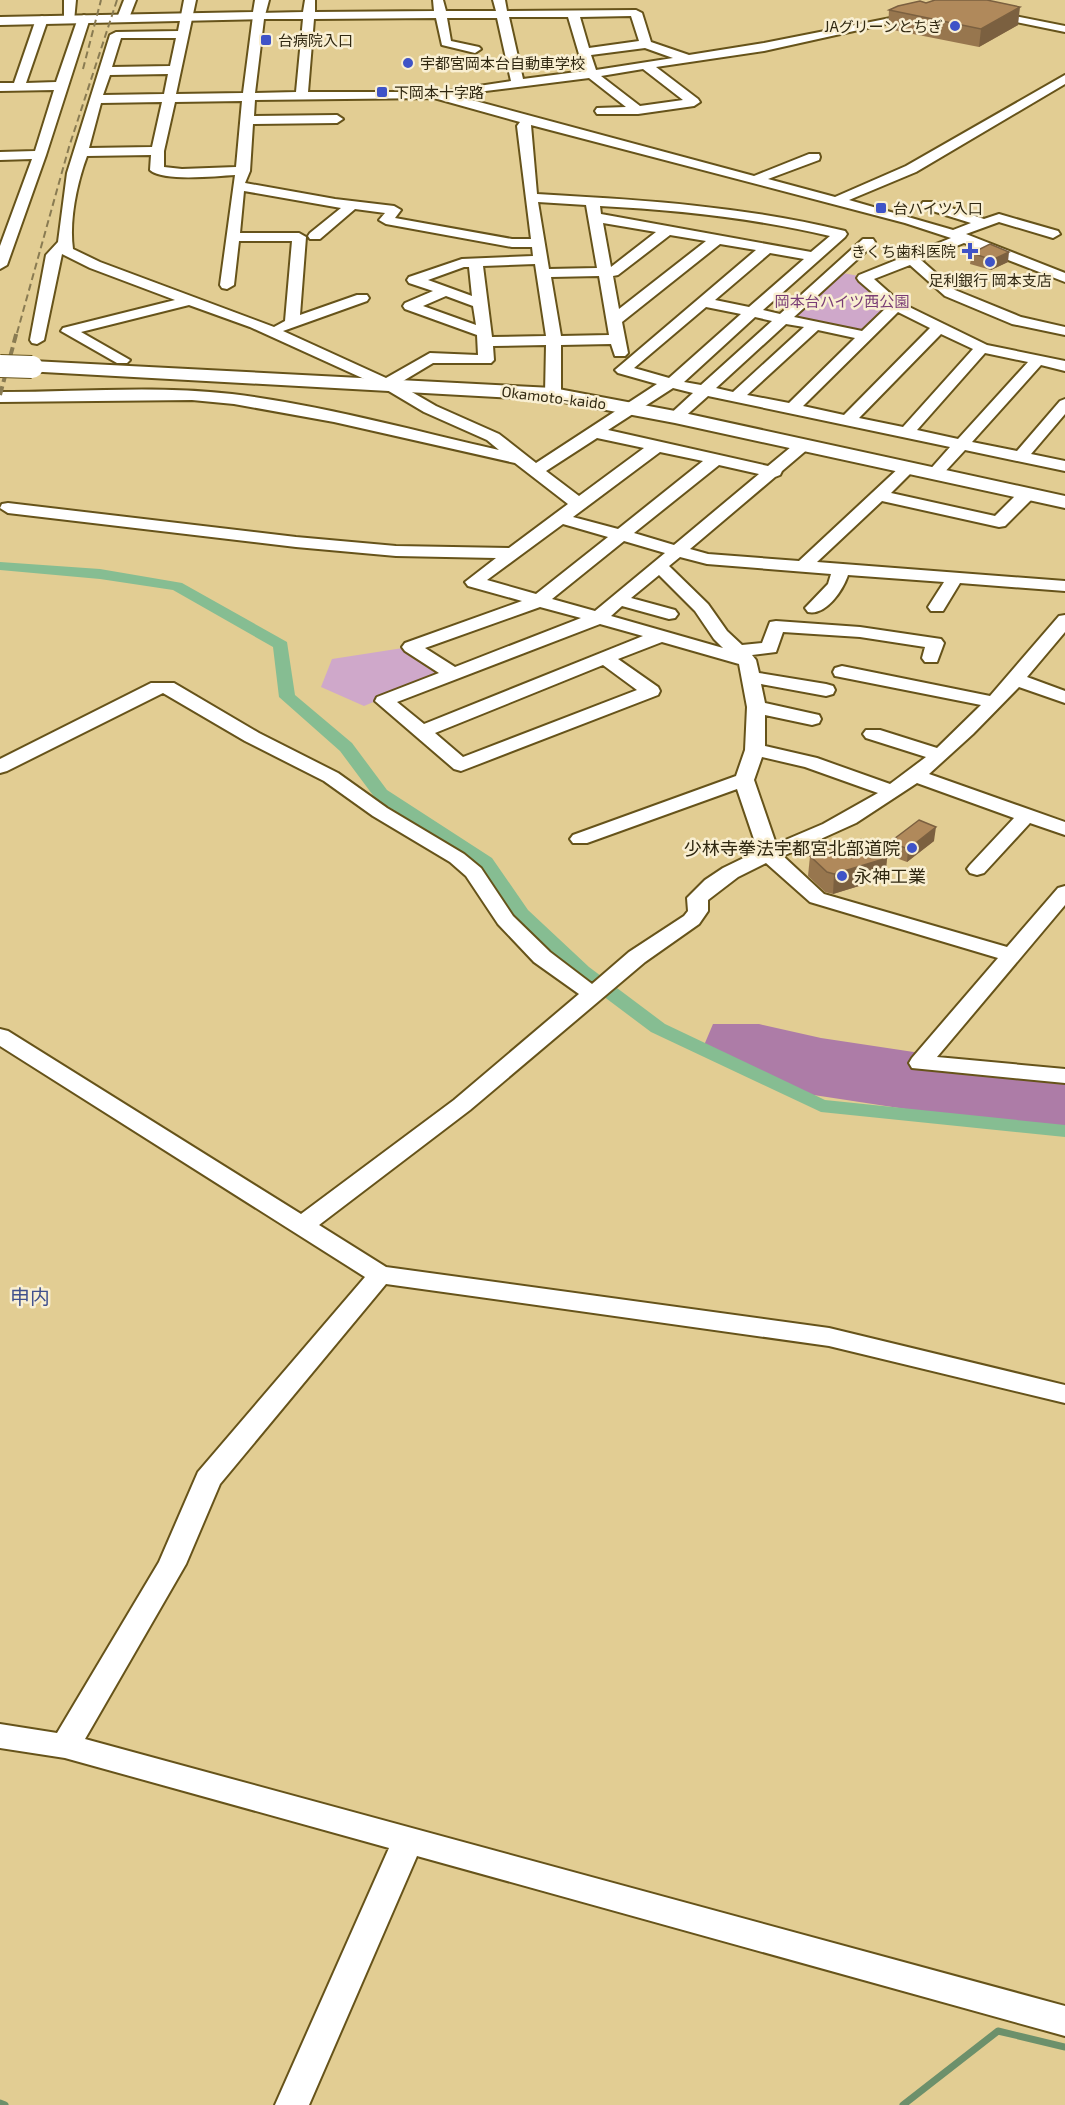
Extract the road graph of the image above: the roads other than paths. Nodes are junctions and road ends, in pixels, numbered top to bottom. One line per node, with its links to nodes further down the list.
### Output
1 (70, 0): 16 (street)
2 (130, 0): 17 (street)
3 (190, 0): 15 (street)
4 (261, 0): 14 (main road)
5 (310, 0): 13 (street)
6 (438, 0): 12 (street)
7 (500, 0): 10 (street)
8 (930, 11): 25 (street)
9 (974, 11): 20 (street)
10 (503, 13): 11 (street); 12 (street); 31 (street)
11 (573, 13): 22 (street); 24 (street)
12 (441, 14): 13 (street); 23 (street)
13 (309, 15): 14 (street); 36 (street)
14 (260, 16): 15 (main road); 37 (street)
15 (187, 17): 17 (main road); 21 (street)
16 (77, 18): 17 (main road); 18 (main road); 32 (street)
17 (123, 18)
18 (42, 20): 19 (main road); 34 (street)
19 (0, 21)
20 (1065, 29)
21 (183, 34): 27 (street); 28 (street)
22 (646, 44): 24 (street); 25 (street)
23 (475, 49)
24 (585, 52): 29 (street)
25 (688, 59): 26 (street)
26 (646, 66): 29 (street); 40 (street)
27 (175, 70): 28 (street); 38 (street)
28 (105, 71): 39 (street)
29 (591, 74): 31 (street); 40 (street)
30 (1065, 79): 56 (street)
31 (518, 83): 35 (street)
32 (60, 86): 34 (street); 47 (street)
33 (0, 87): 34 (street)
34 (19, 87)
35 (434, 94): 36 (street); 44 (street)
36 (302, 95): 37 (street)
37 (249, 96): 38 (street); 43 (street)
38 (170, 98): 39 (street); 45 (street)
39 (96, 99): 46 (street)
40 (638, 110): 41 (street)
41 (601, 111)
42 (337, 119): 43 (street)
43 (249, 120): 50 (street)
44 (528, 120): 51 (street); 54 (street)
45 (158, 151): 46 (street); 50 (street)
46 (82, 152): 71 (street)
47 (40, 155): 48 (street); 68 (street)
48 (0, 156)
49 (814, 157): 51 (street)
50 (243, 171): 53 (street)
51 (754, 180): 52 (street)
52 (773, 184): 56 (street); 59 (street)
53 (238, 186): 57 (street); 66 (street)
54 (531, 198): 55 (street); 70 (street)
55 (592, 201): 59 (street); 60 (street)
56 (836, 201): 65 (street)
57 (352, 205): 64 (street); 70 (street)
58 (928, 205): 61 (street)
59 (725, 212): 73 (street)
60 (595, 217): 62 (street); 78 (street)
61 (984, 223): 63 (street); 65 (street)
62 (668, 230): 67 (street); 78 (street)
63 (1053, 234)
64 (315, 236)
65 (959, 236): 74 (street); 79 (street)
66 (232, 237): 80 (street); 91 (street)
67 (717, 239): 72 (street); 90 (street)
68 (4, 242): 76 (street)
69 (868, 242): 89 (street)
70 (538, 243): 77 (street)
71 (64, 244): 83 (street); 99 (street)
72 (766, 249): 73 (street); 84 (street)
73 (815, 257): 87 (street)
74 (912, 259): 86 (street); 88 (street)
75 (474, 261): 77 (street); 81 (street); 85 (street)
76 (0, 264)
77 (542, 267): 78 (street); 100 (street)
78 (606, 273): 90 (street)
79 (1065, 278)
80 (227, 285)
81 (444, 292): 85 (street); 97 (street)
82 (362, 298): 91 (street)
83 (191, 300): 95 (street); 102 (street)
84 (704, 302): 87 (street); 106 (street)
85 (482, 304): 97 (street)
86 (896, 306): 93 (street); 96 (street)
87 (753, 312): 89 (street); 107 (street)
88 (994, 312): 93 (street); 94 (street)
89 (784, 319): 92 (street); 109 (street)
90 (615, 320): 98 (street)
91 (292, 323): 95 (street)
92 (813, 326): 96 (street); 112 (street)
93 (941, 328): 101 (street); 117 (street)
94 (1062, 328)
95 (271, 330): 108 (street)
96 (865, 336): 115 (street)
97 (485, 337): 100 (street); 108 (street)
98 (618, 339): 100 (street); 106 (street)
99 (38, 340)
100 (554, 341): 110 (street)
101 (982, 348): 103 (street); 121 (street)
102 (122, 360)
103 (1038, 360): 105 (street); 123 (street)
104 (0, 366): 108 (main road, Okamoto-kaido, bridge)
105 (1065, 366)
106 (624, 370): 107 (street)
107 (670, 383): 109 (street); 114 (street)
108 (387, 384): 110 (main road, Okamoto-kaido); 126 (street)
109 (703, 390): 112 (street); 116 (street)
110 (553, 394): 114 (main road, Okamoto-kaido)
111 (0, 397): 126 (street)
112 (736, 397): 115 (street)
113 (1065, 404): 118 (street)
114 (630, 407): 116 (main road, Okamoto-kaido); 119 (street)
115 (792, 409): 117 (street)
116 (675, 417): 122 (main road, Okamoto-kaido)
117 (847, 421): 121 (street)
118 (1045, 428): 120 (street); 125 (street)
119 (593, 432): 124 (street); 130 (street)
120 (1065, 432)
121 (906, 433): 123 (street)
122 (803, 445): 129 (main road, Okamoto-kaido); 131 (street)
123 (962, 445): 125 (street); 132 (street)
124 (656, 447): 127 (street); 136 (street)
125 (1020, 457): 128 (street)
126 (521, 459): 130 (street)
127 (715, 460): 131 (street); 139 (street)
128 (1065, 466)
129 (908, 468): 132 (main road, Okamoto-kaido); 134 (street)
130 (537, 470): 136 (street)
131 (774, 472): 140 (street)
132 (935, 473): 133 (main road, Okamoto-kaido)
133 (1027, 494): 134 (street); 135 (main road, Okamoto-kaido)
134 (879, 495): 143 (street)
135 (1065, 502)
136 (578, 504): 138 (street)
137 (8, 508): 141 (street)
138 (559, 518): 139 (street); 141 (street)
139 (622, 535): 140 (street); 148 (street)
140 (678, 550): 142 (street); 143 (street)
141 (514, 553): 148 (street)
142 (659, 566): 147 (street); 157 (street)
143 (803, 566): 144 (street)
144 (842, 570): 145 (street); 150 (street)
145 (956, 576): 146 (street); 149 (street)
146 (1065, 586)
147 (618, 600): 151 (street); 152 (street)
148 (539, 601): 152 (street); 159 (street)
149 (937, 607)
150 (814, 608)
151 (669, 615)
152 (596, 619): 154 (street); 159 (street)
153 (1065, 620): 160 (street)
154 (660, 636): 156 (street); 157 (street)
155 (931, 658): 157 (street)
156 (606, 659): 166 (street); 166 (street)
157 (745, 663): 161 (street); 164 (street)
158 (842, 672): 163 (street)
159 (453, 674): 166 (street)
160 (1015, 679): 162 (street); 163 (street)
161 (826, 690)
162 (1065, 697)
163 (993, 702): 169 (street)
164 (756, 707): 165 (street); 168 (street)
165 (812, 719)
166 (422, 732)
167 (873, 734): 169 (street)
168 (755, 750): 172 (street); 173 (street)
169 (941, 755): 171 (street)
170 (0, 767): 181 (street)
171 (915, 776): 173 (street); 174 (street)
172 (744, 780): 176 (street); 177 (street)
173 (893, 792): 177 (street)
174 (1027, 815): 175 (street); 178 (street)
175 (1065, 828)
176 (580, 839)
177 (769, 854): 180 (street); 181 (street)
178 (977, 869)
179 (1065, 892): 180 (street)
180 (1011, 956): 183 (street)
181 (599, 987): 184 (street)
182 (0, 1036): 184 (street)
183 (1065, 1076)
184 (302, 1226): 185 (street)
185 (380, 1275): 186 (street); 188 (street)
186 (1065, 1394)
187 (0, 1736): 188 (street)
188 (65, 1746): 189 (street)
189 (408, 1841): 190 (street); 191 (street)
190 (1065, 2021)
191 (292, 2105)

